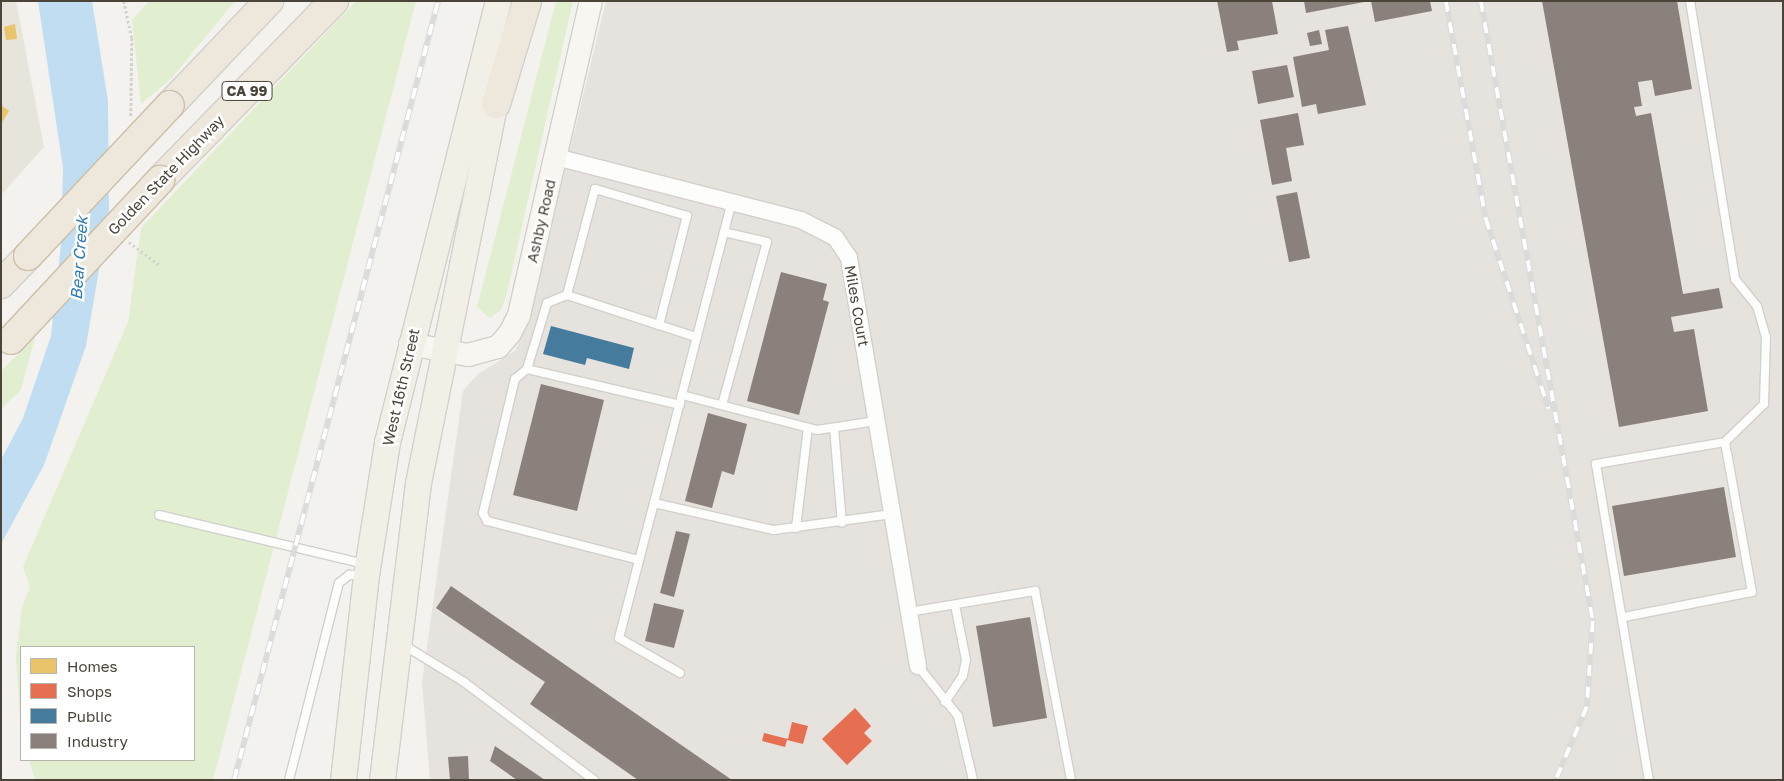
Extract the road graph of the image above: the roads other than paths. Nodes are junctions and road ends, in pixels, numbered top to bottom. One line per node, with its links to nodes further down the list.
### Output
1 (269, 1): 12 (highway, CA 99, bridge)
2 (334, 1): 17 (highway, Golden State Highway / CA 99, bridge)
3 (498, 1): 16 (main road, West 16th Street)
4 (512, 1): 8 (main road)
5 (527, 1): 8 (highway)
6 (591, 1): 9 (main road, Ashby Road)
7 (1690, 1): 26 (lane)
8 (496, 104): 18 (main road)
9 (556, 157): 10 (street, Miles Court); 18 (main road, Ashby Road)
10 (732, 202): 11 (lane); 23 (street, Miles Court)
11 (724, 232): 15 (lane); 22 (lane)
12 (1, 284)
13 (567, 295): 14 (lane); 14 (lane); 19 (lane)
14 (659, 325): 15 (lane)
15 (697, 337): 20 (lane)
16 (410, 344): 18 (main road, Ashby Road); 33 (main road, West 16th Street)
17 (6, 345)
18 (444, 350): 37 (main road)
19 (527, 369): 21 (lane); 32 (lane)
20 (682, 395): 21 (lane); 22 (lane)
21 (680, 405): 27 (lane)
22 (722, 405): 24 (lane)
23 (876, 421): 25 (lane); 28 (street, Miles Court)
24 (808, 428): 25 (lane); 31 (lane)
25 (834, 428): 30 (lane)
26 (1725, 442): 36 (lane); 36 (lane)
27 (654, 503): 31 (lane); 32 (lane)
28 (892, 514): 30 (lane); 35 (street, Miles Court)
29 (159, 515): 33 (lane)
30 (842, 523): 31 (lane)
31 (796, 528)
32 (639, 560): 39 (lane)
33 (367, 570): 41 (lane); 42 (main road, West 16th Street)
34 (955, 605): 35 (lane); 40 (lane); 46 (lane)
35 (909, 612): 38 (street, Miles Court)
36 (1624, 617): 47 (lane)
37 (396, 640): 43 (main road); 44 (lane)
38 (918, 666): 40 (lane)
39 (680, 673)
40 (945, 702): 45 (lane)
41 (289, 780)
42 (343, 780)
43 (382, 780)
44 (594, 780)
45 (973, 780)
46 (1071, 780)
47 (1649, 780)

